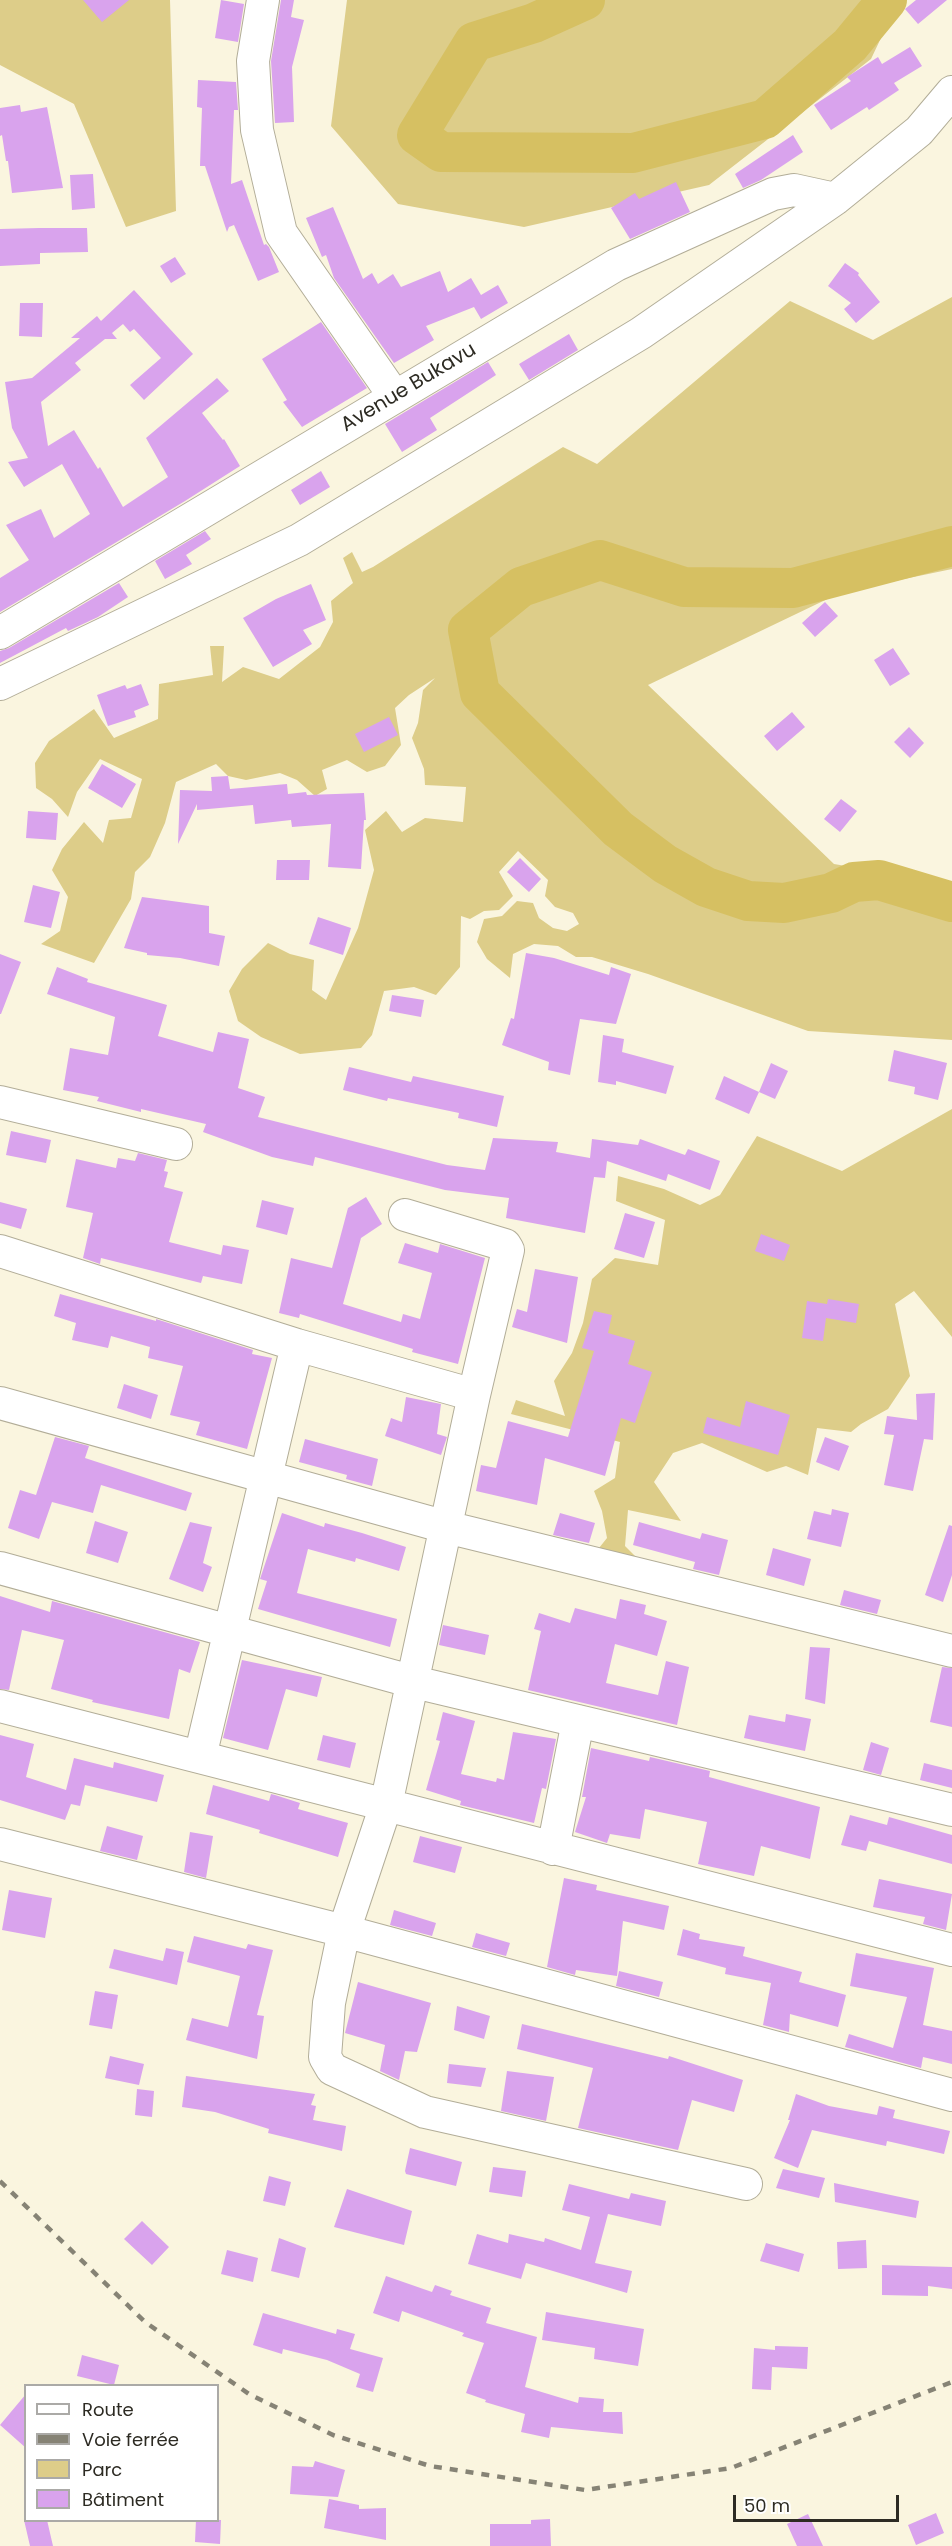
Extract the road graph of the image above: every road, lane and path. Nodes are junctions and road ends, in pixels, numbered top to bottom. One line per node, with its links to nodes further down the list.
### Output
1 (263, 0): 4 (street)
2 (952, 92): 3 (street)
3 (835, 199): 4 (street, Avenue Bukavu); 6 (street)
4 (395, 396): 5 (street, Avenue Bukavu)
5 (0, 633)
6 (0, 684)
7 (0, 1103): 8 (street)
8 (176, 1144)
9 (405, 1215): 12 (street)
10 (0, 1251): 11 (street)
11 (297, 1345): 12 (street); 14 (street)
12 (474, 1395): 15 (street)
13 (0, 1403): 14 (street)
14 (266, 1477): 15 (street); 17 (street)
15 (446, 1527): 18 (street); 19 (street)
16 (0, 1569): 17 (street)
17 (230, 1632): 19 (street); 22 (street)
18 (952, 1651)
19 (414, 1682): 21 (street); 23 (street)
20 (0, 1706): 22 (street)
21 (578, 1721): 24 (street); 26 (street)
22 (200, 1757): 23 (street)
23 (386, 1805): 26 (street); 27 (street)
24 (952, 1810)
25 (0, 1844): 27 (street)
26 (553, 1849): 28 (street)
27 (344, 1930): 29 (street); 30 (street)
28 (952, 1950)
29 (952, 2095)
30 (746, 2184)

